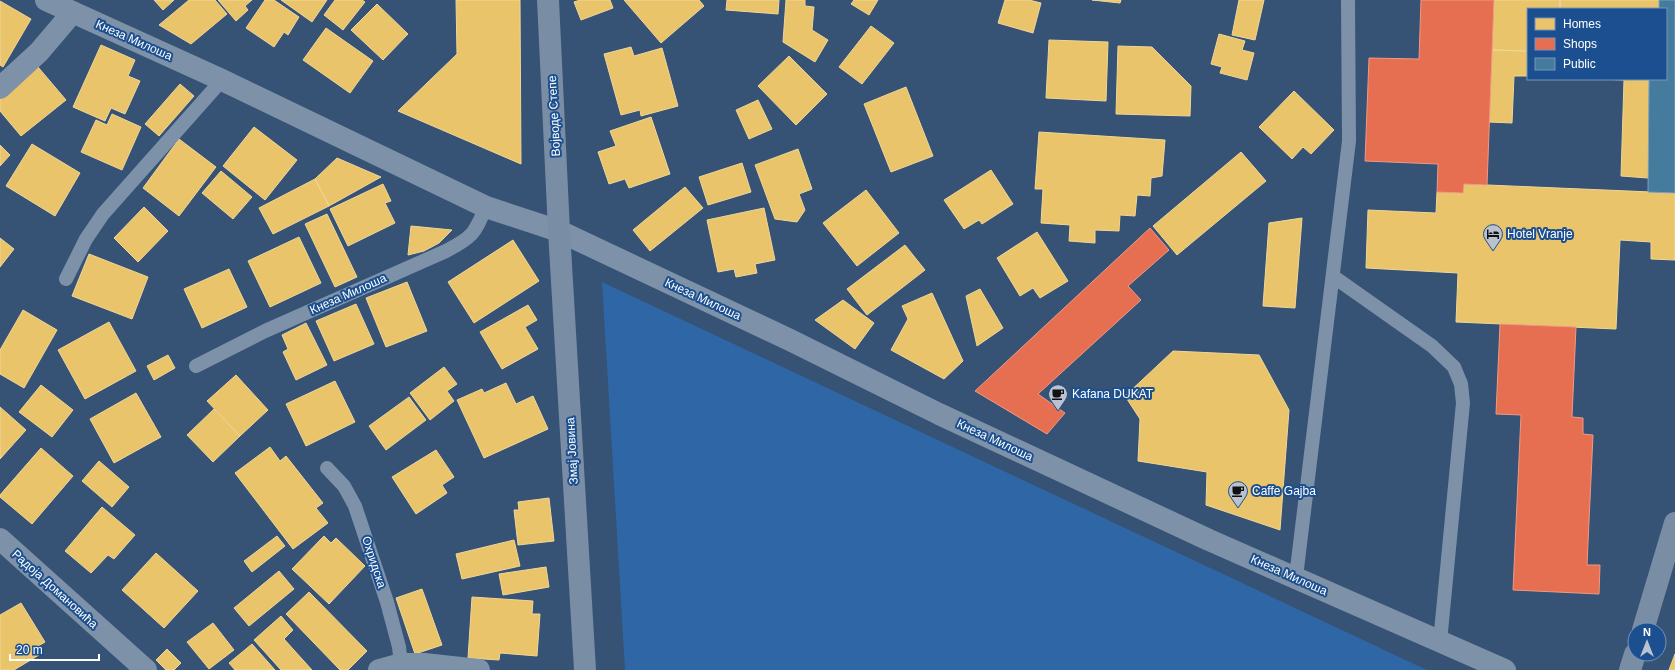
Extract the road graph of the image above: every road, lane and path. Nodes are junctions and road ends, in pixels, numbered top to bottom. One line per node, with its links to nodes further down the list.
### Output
1 (46, 0): 4 (street, Кнеза Милоша)
2 (548, 0): 8 (street, Војводе Степе)
3 (1348, 0): 9 (lane)
4 (73, 12): 5 (street, Кнеза Милоша); 6 (street)
5 (222, 80): 7 (street, Кнеза Милоша); 10 (lane)
6 (0, 88)
7 (486, 207): 8 (street, Кнеза Милоша); 11 (lane, Кнеза Милоша)
8 (559, 231): 15 (street, Кнеза Милоша); 22 (street, Змај Јовина)
9 (1334, 277): 15 (lane); 17 (lane)
10 (66, 279)
11 (196, 366)
12 (327, 468): 18 (lane, Охридска)
13 (1675, 523): 16 (street)
14 (0, 540): 19 (street, Радоја Домановића)
15 (1296, 577): 17 (street, Кнеза Милоша)
16 (1644, 622)
17 (1440, 642): 23 (street, Кнеза Милоша)
18 (401, 664): 20 (street); 21 (street)
19 (146, 670)
20 (378, 670)
21 (480, 670)
22 (585, 670)
23 (1505, 670)

